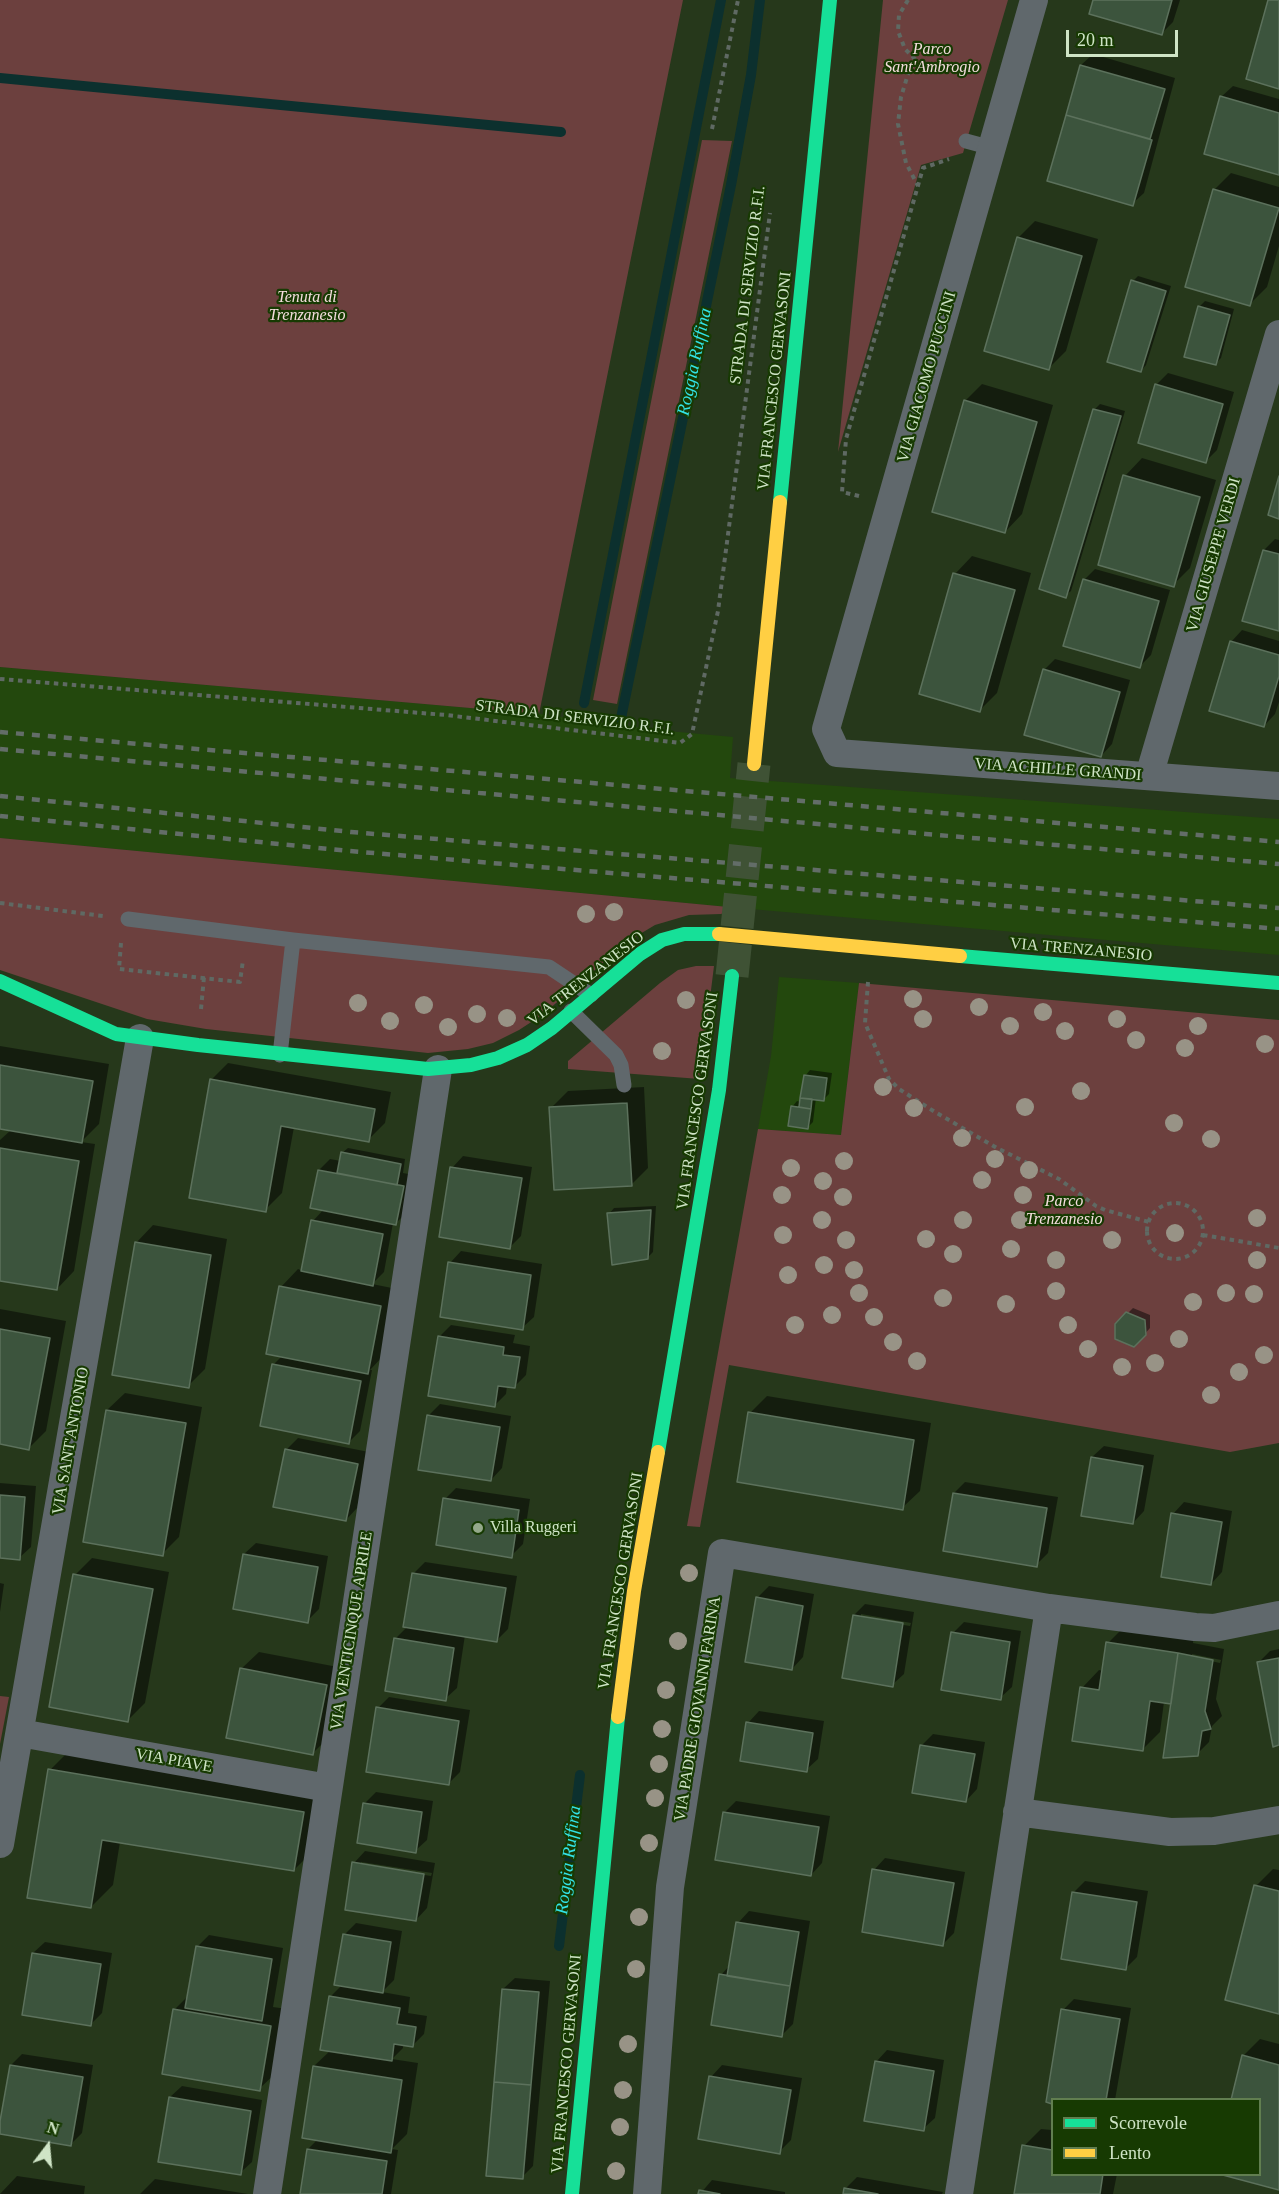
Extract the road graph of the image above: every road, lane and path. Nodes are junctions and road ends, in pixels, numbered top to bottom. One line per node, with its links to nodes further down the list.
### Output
1 (738, 0): 5 (path)
2 (830, 0): 13 (street, VIA FRANCESCO GERVASONI)
3 (908, 0): 7 (path)
4 (1034, 0): 6 (street, VIA GIACOMO PUCCINI)
5 (712, 129)
6 (976, 143): 7 (path); 10 (street, VIA GIACOMO PUCCINI)
7 (918, 186): 10 (path)
8 (770, 208): 11 (path, STRADA DI SERVIZIO R.F.I.)
9 (1279, 334): 14 (street, VIA GIUSEPPE VERDI)
10 (890, 505): 12 (street, VIA GIACOMO PUCCINI)
11 (0, 679)
12 (837, 753): 14 (street, VIA ACHILLE GRANDI)
13 (754, 764)
14 (1149, 776): 15 (street, VIA ACHILLE GRANDI)
15 (1279, 786)
16 (0, 903): 17 (path)
17 (125, 919): 18 (lane); 18 (path)
18 (246, 934): 19 (lane)
19 (293, 940): 24 (lane); 27 (lane)
20 (872, 948): 23 (street, VIA TRENZANESIO); 24 (street, VIA TRENZANESIO); 30 (path)
21 (732, 976): 41 (street, VIA FRANCESCO GERVASONI)
22 (0, 981): 26 (street, VIA TRENZANESIO)
23 (1279, 983)
24 (591, 995): 25 (street, VIA TRENZANESIO)
25 (571, 1011): 28 (street, VIA TRENZANESIO); 29 (lane)
26 (140, 1038): 27 (street, VIA TRENZANESIO); 35 (street, VIA SANT'ANTONIO)
27 (280, 1055): 28 (street, VIA TRENZANESIO)
28 (438, 1069): 36 (street, VIA VENTICINQUE APRILE)
29 (624, 1085)
30 (1149, 1222): 31 (path); 31 (path)
31 (1203, 1235): 32 (path)
32 (1279, 1248)
33 (1049, 1608): 34 (street, VIA PADRE GIOVANNI FARINA); 37 (street); 42 (street, VIA PADRE GIOVANNI FARINA)
34 (1279, 1615)
35 (20, 1733): 36 (street, VIA PIAVE); 39 (street, VIA SANT'ANTONIO)
36 (328, 1788): 40 (street, VIA VENTICINQUE APRILE)
37 (1017, 1812): 38 (street); 43 (street)
38 (1279, 1820)
39 (0, 1844)
40 (267, 2194)
41 (572, 2194)
42 (647, 2194)
43 (960, 2194)

